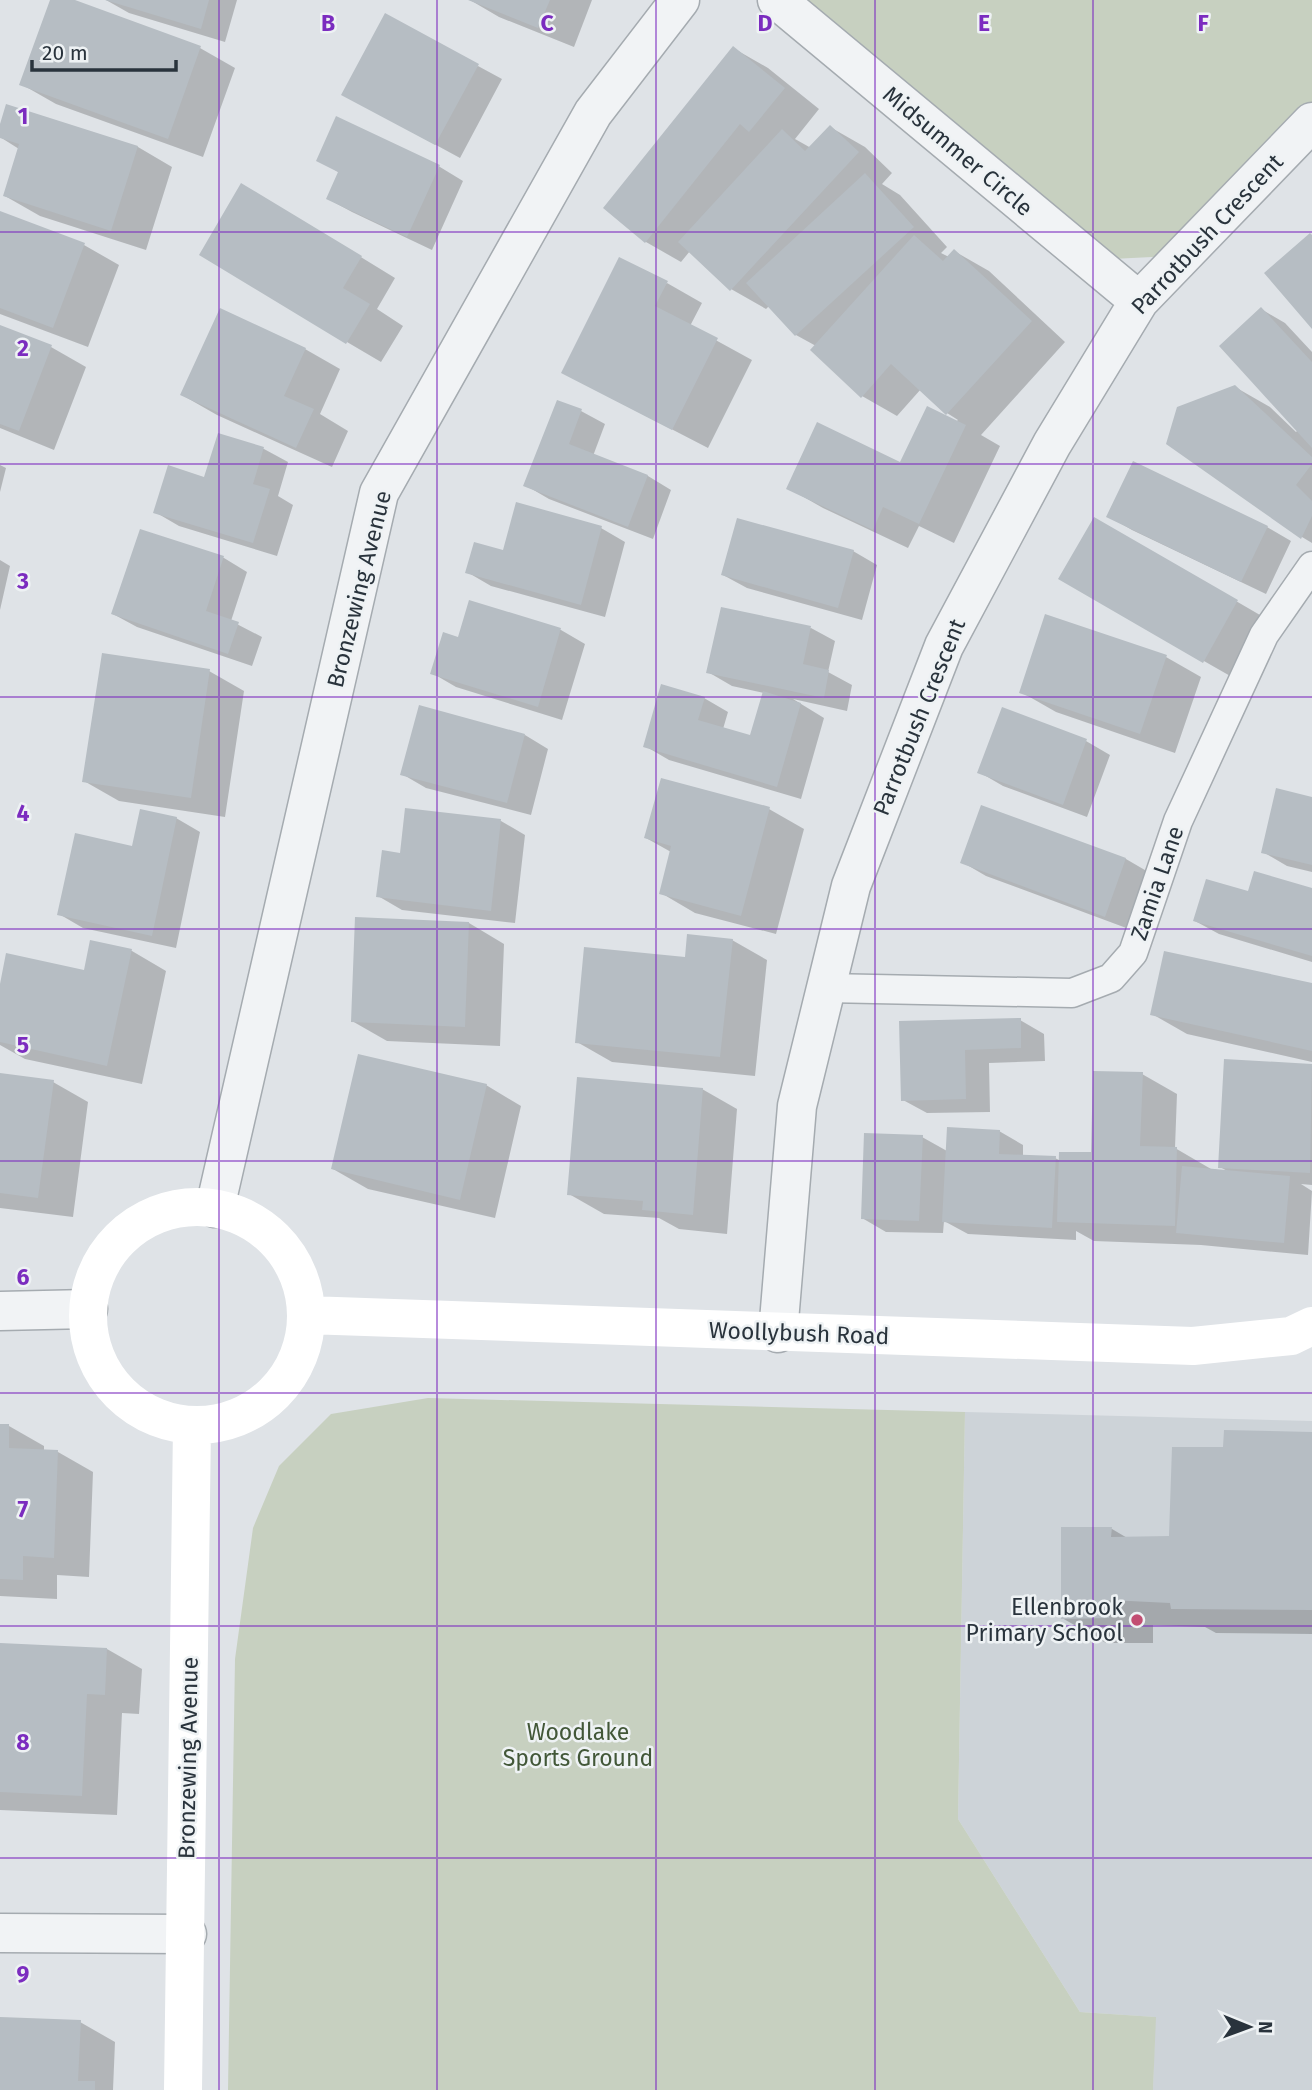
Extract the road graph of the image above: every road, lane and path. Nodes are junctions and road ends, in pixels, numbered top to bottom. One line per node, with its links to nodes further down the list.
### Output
1 (680, 0): 7 (street, Bronzewing Avenue)
2 (777, 0): 4 (street, Midsummer Circle)
3 (1312, 122): 4 (street, Parrotbush Crescent)
4 (1139, 301): 6 (street, Parrotbush Crescent)
5 (1312, 566): 6 (lane, Zamia Lane)
6 (826, 988): 12 (street, Parrotbush Crescent)
7 (215, 1208): 8 (street); 10 (street)
8 (88, 1309): 9 (street); 13 (street)
9 (0, 1311)
10 (307, 1315): 12 (street, Woollybush Road); 13 (street)
11 (1301, 1331): 12 (street, Woollybush Road)
12 (778, 1333)
13 (192, 1426): 15 (street, Bronzewing Avenue)
14 (0, 1933): 15 (street)
15 (187, 1934): 16 (street, Bronzewing Avenue)
16 (183, 2090)

